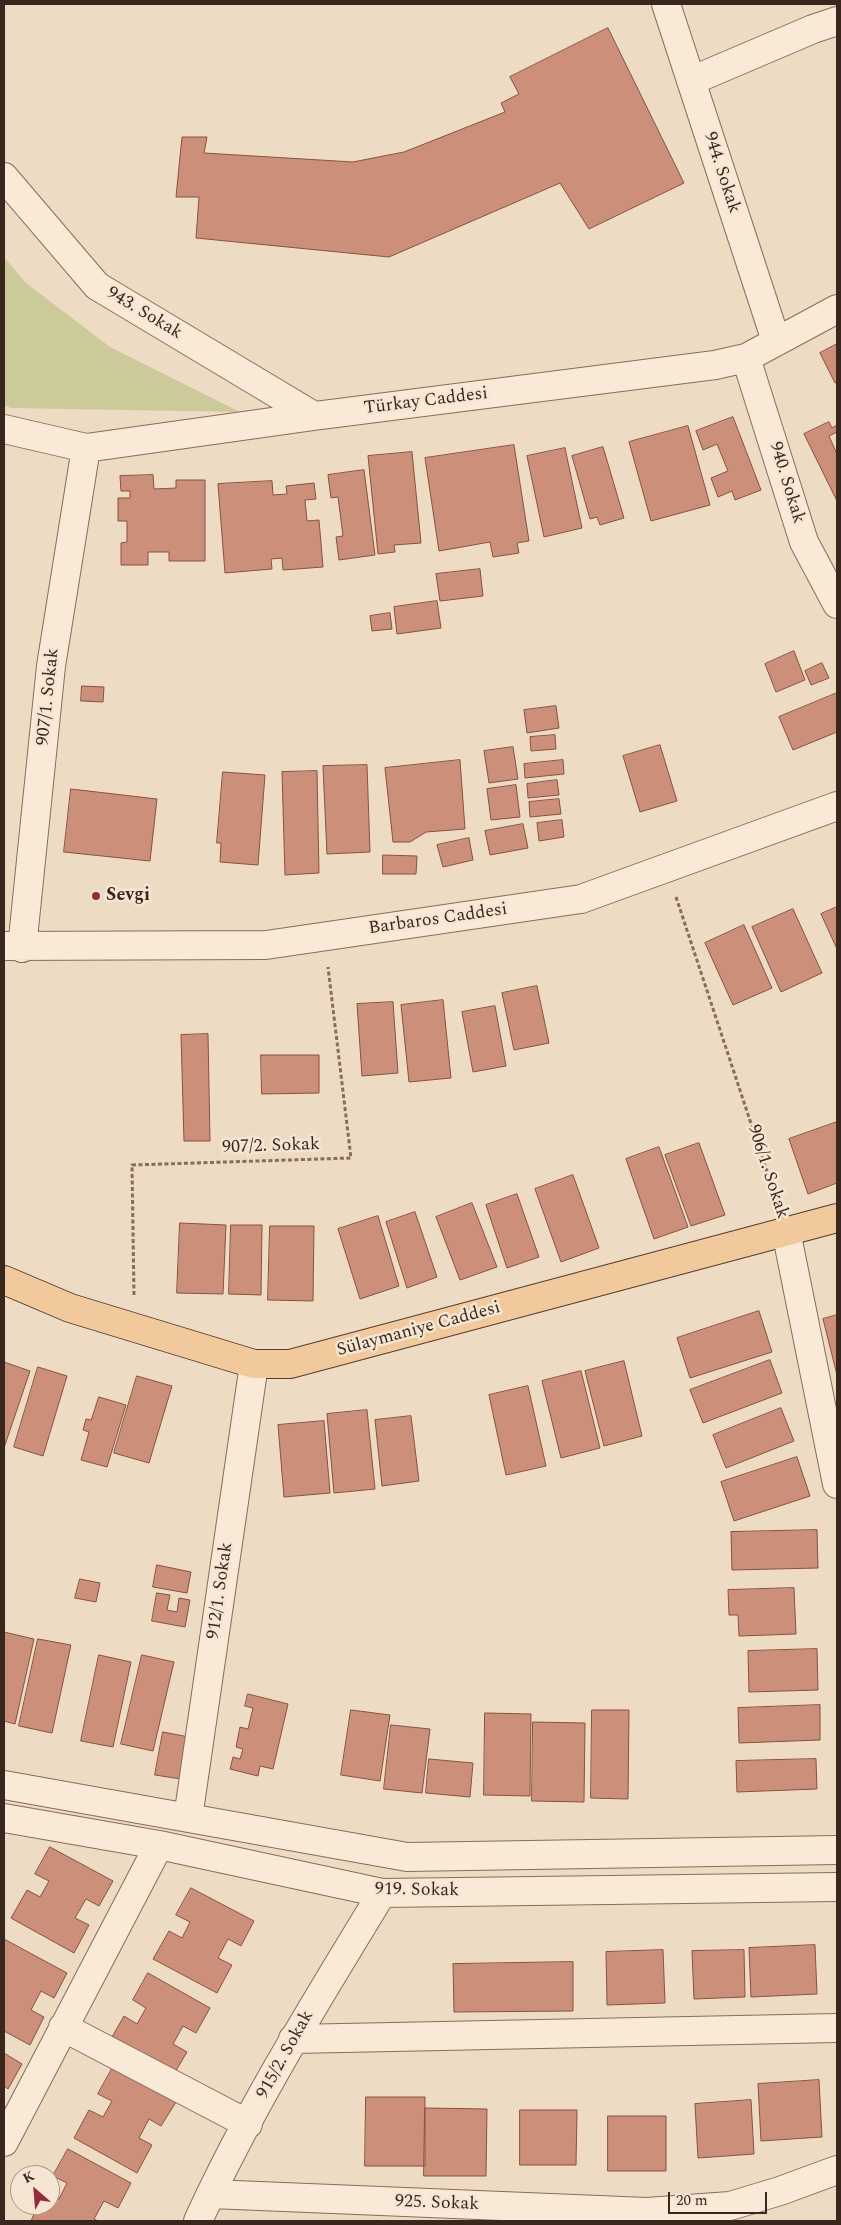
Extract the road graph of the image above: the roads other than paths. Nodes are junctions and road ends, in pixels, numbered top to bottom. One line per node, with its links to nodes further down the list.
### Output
1 (666, 4): 3 (street, 944. Sokak)
2 (837, 21): 3 (street)
3 (691, 81): 6 (street, 944. Sokak)
4 (4, 177): 8 (street, 943. Sokak)
5 (837, 309): 6 (street, Türkay Caddesi)
6 (776, 341): 7 (street, Türkay Caddesi)
7 (746, 358): 8 (street, Türkay Caddesi); 11 (street, 940. Sokak)
8 (314, 416): 10 (street, Türkay Caddesi)
9 (4, 429): 10 (street, Türkay Caddesi)
10 (86, 448): 13 (street, 907/1. Sokak)
11 (837, 604)
12 (837, 806): 13 (street, Barbaros Caddesi)
13 (10, 946)
14 (837, 1218): 15 (main road, Sülaymaniye Caddesi)
15 (786, 1231): 17 (main road, Sülaymaniye Caddesi); 18 (street, 906/1. Sokak)
16 (4, 1280): 17 (main road, Sülaymaniye Caddesi)
17 (254, 1364): 21 (street, 912/1. Sokak)
18 (837, 1484)
19 (4, 1785): 21 (street, 919. Sokak)
20 (4, 1818): 22 (street, 919. Sokak)
21 (188, 1818): 23 (street, 919. Sokak)
22 (159, 1845): 25 (street, 919. Sokak); 26 (street)
23 (837, 1850)
24 (837, 1887): 25 (street, 919. Sokak)
25 (382, 1893): 28 (street, 915/2. Sokak)
26 (63, 2027): 29 (street); 30 (street)
27 (837, 2028): 28 (street)
28 (294, 2039): 29 (street, 915/2. Sokak)
29 (248, 2124): 32 (street, 915/2. Sokak)
30 (4, 2142)
31 (837, 2170): 32 (street, 925. Sokak)
32 (211, 2194): 33 (street, 915/2. Sokak)
33 (198, 2221)

